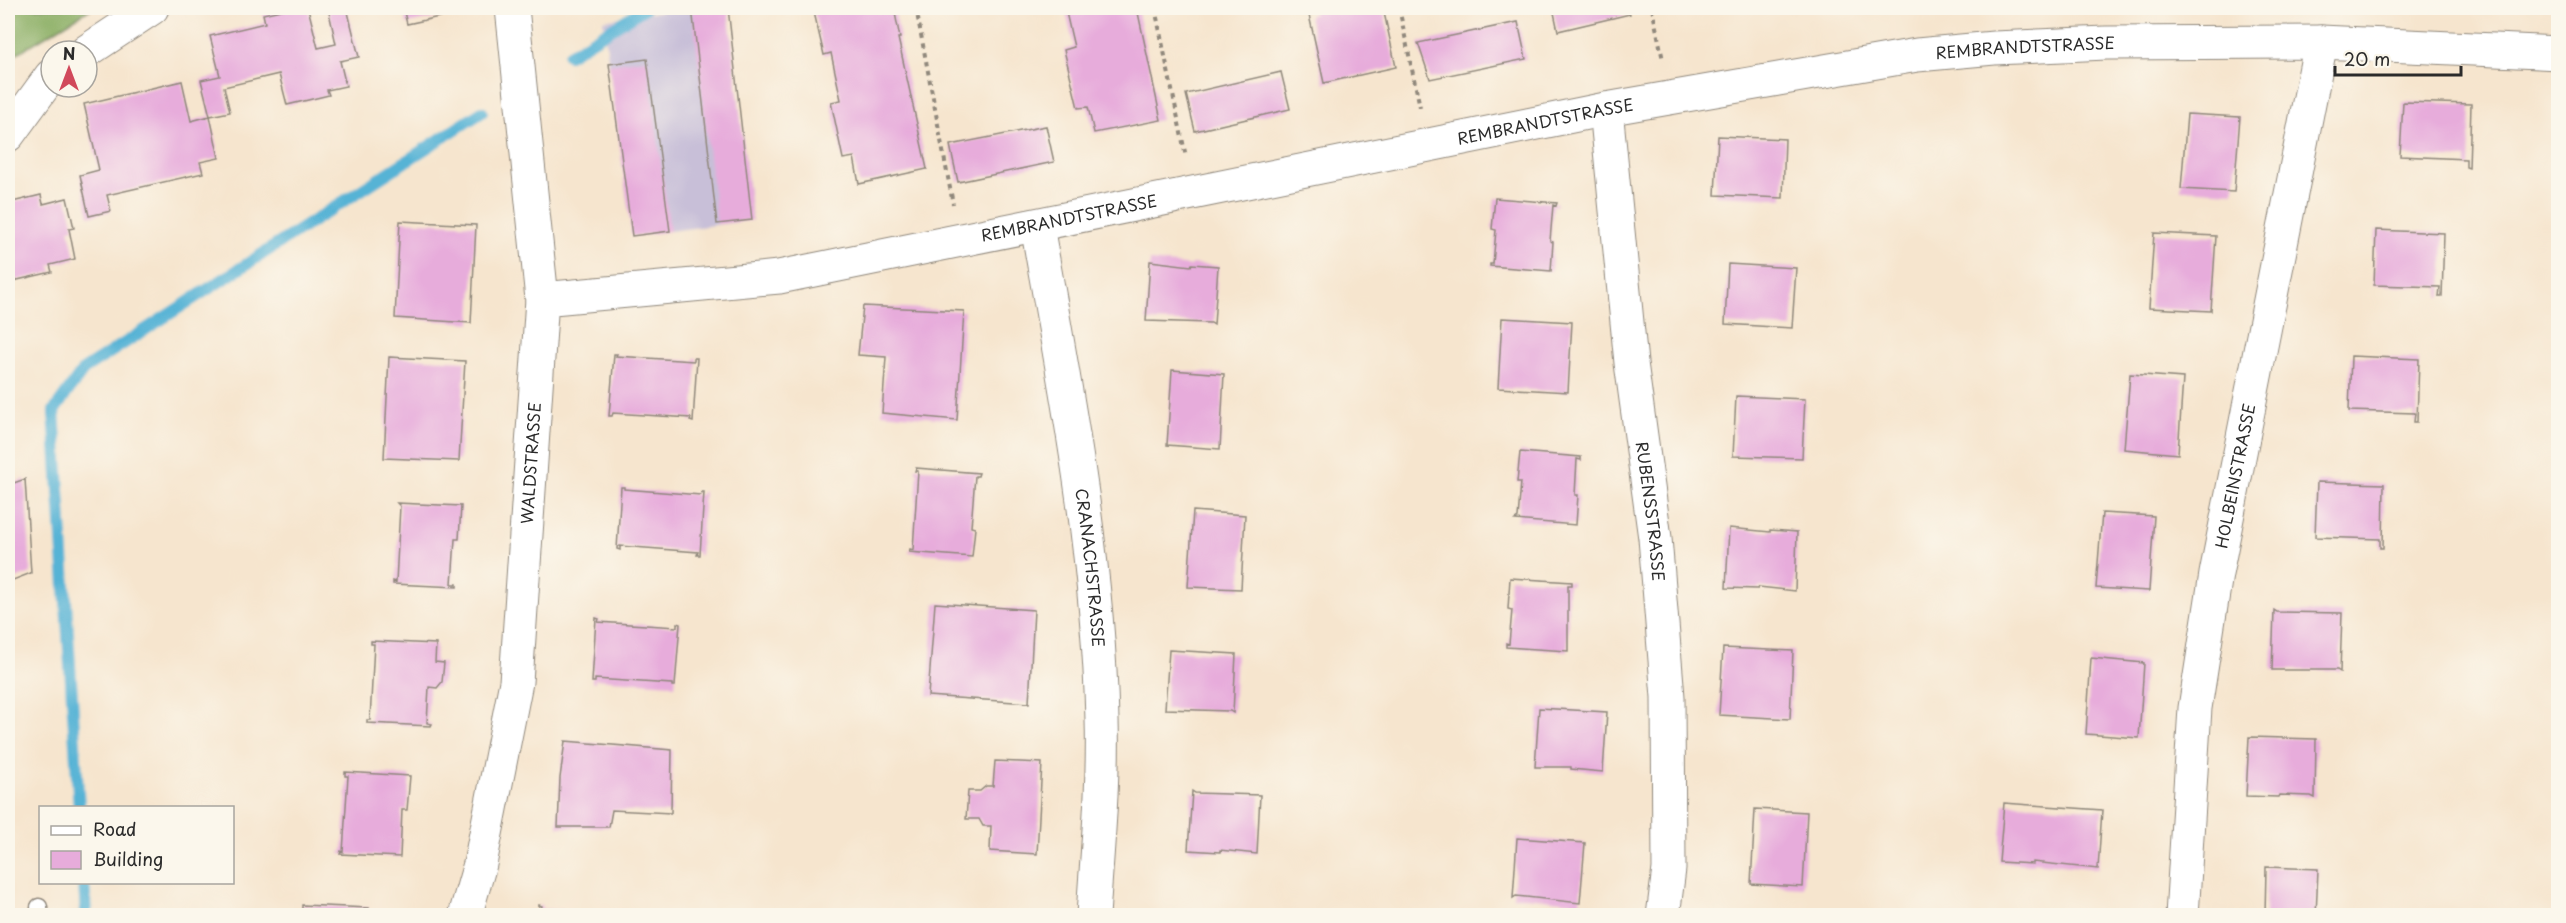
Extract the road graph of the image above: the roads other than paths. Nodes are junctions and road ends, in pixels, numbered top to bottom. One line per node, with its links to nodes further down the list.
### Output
1 (152, 8): 4 (street)
2 (512, 8): 10 (street, WALDSTRASSE)
3 (2321, 42): 5 (street, REMBRANDTSTRASSE); 7 (street, REMBRANDTSTRASSE); 14 (street, HOLBEINSTRASSE)
4 (99, 43)
5 (2559, 53)
6 (39, 92): 8 (street)
7 (1606, 109): 9 (street, REMBRANDTSTRASSE); 13 (street, RUBENSSTRASSE)
8 (8, 135)
9 (1037, 226): 10 (street, REMBRANDTSTRASSE); 12 (street, CRANACHSTRASSE)
10 (542, 299): 11 (street, WALDSTRASSE)
11 (465, 915)
12 (1093, 915)
13 (1663, 915)
14 (2182, 915)

